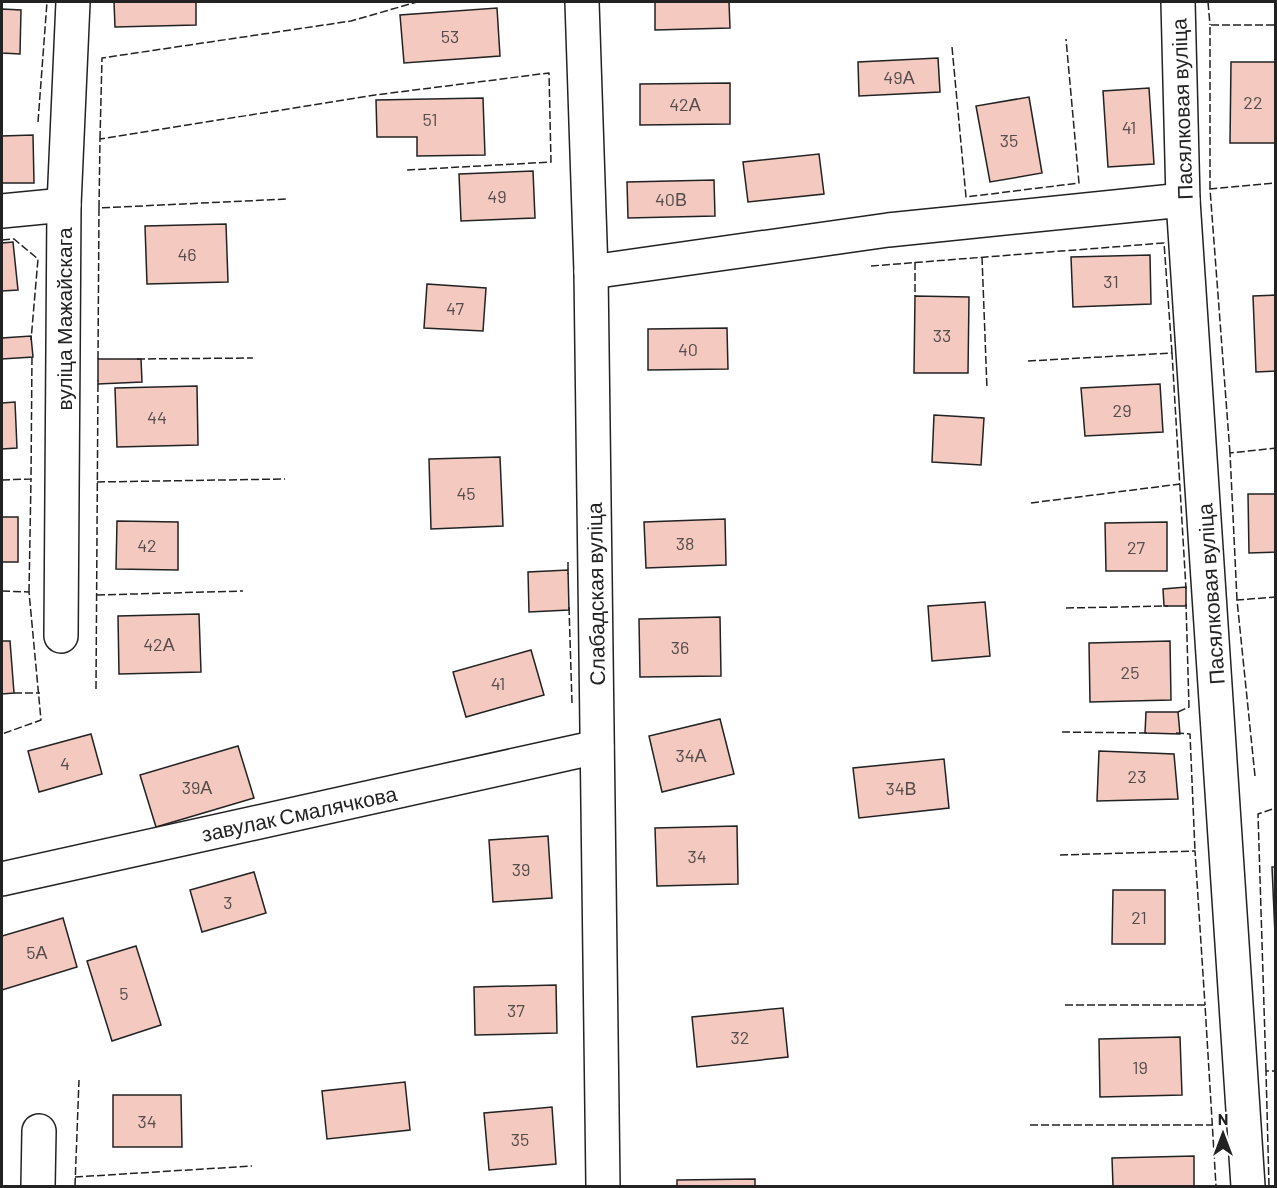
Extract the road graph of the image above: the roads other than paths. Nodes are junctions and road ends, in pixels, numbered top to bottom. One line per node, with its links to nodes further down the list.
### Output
1 (73, 2): 5 (street, вуліца Мажайскага)
2 (582, 2): 7 (street, Слабадская вуліца)
3 (1178, 2): 4 (street, Пасялковая вуліца)
4 (1183, 200): 7 (street); 14 (street, Пасялковая вуліца)
5 (64, 205): 6 (street); 8 (street, вуліца Мажайскага)
6 (2, 211)
7 (591, 272): 9 (street, Слабадская вуліца)
8 (61, 636)
9 (597, 747): 10 (street, завулак Смалячкова); 13 (street, Слабадская вуліца)
10 (2, 879)
11 (39, 1131): 12 (street)
12 (38, 1186)
13 (603, 1186)
14 (1248, 1186)

